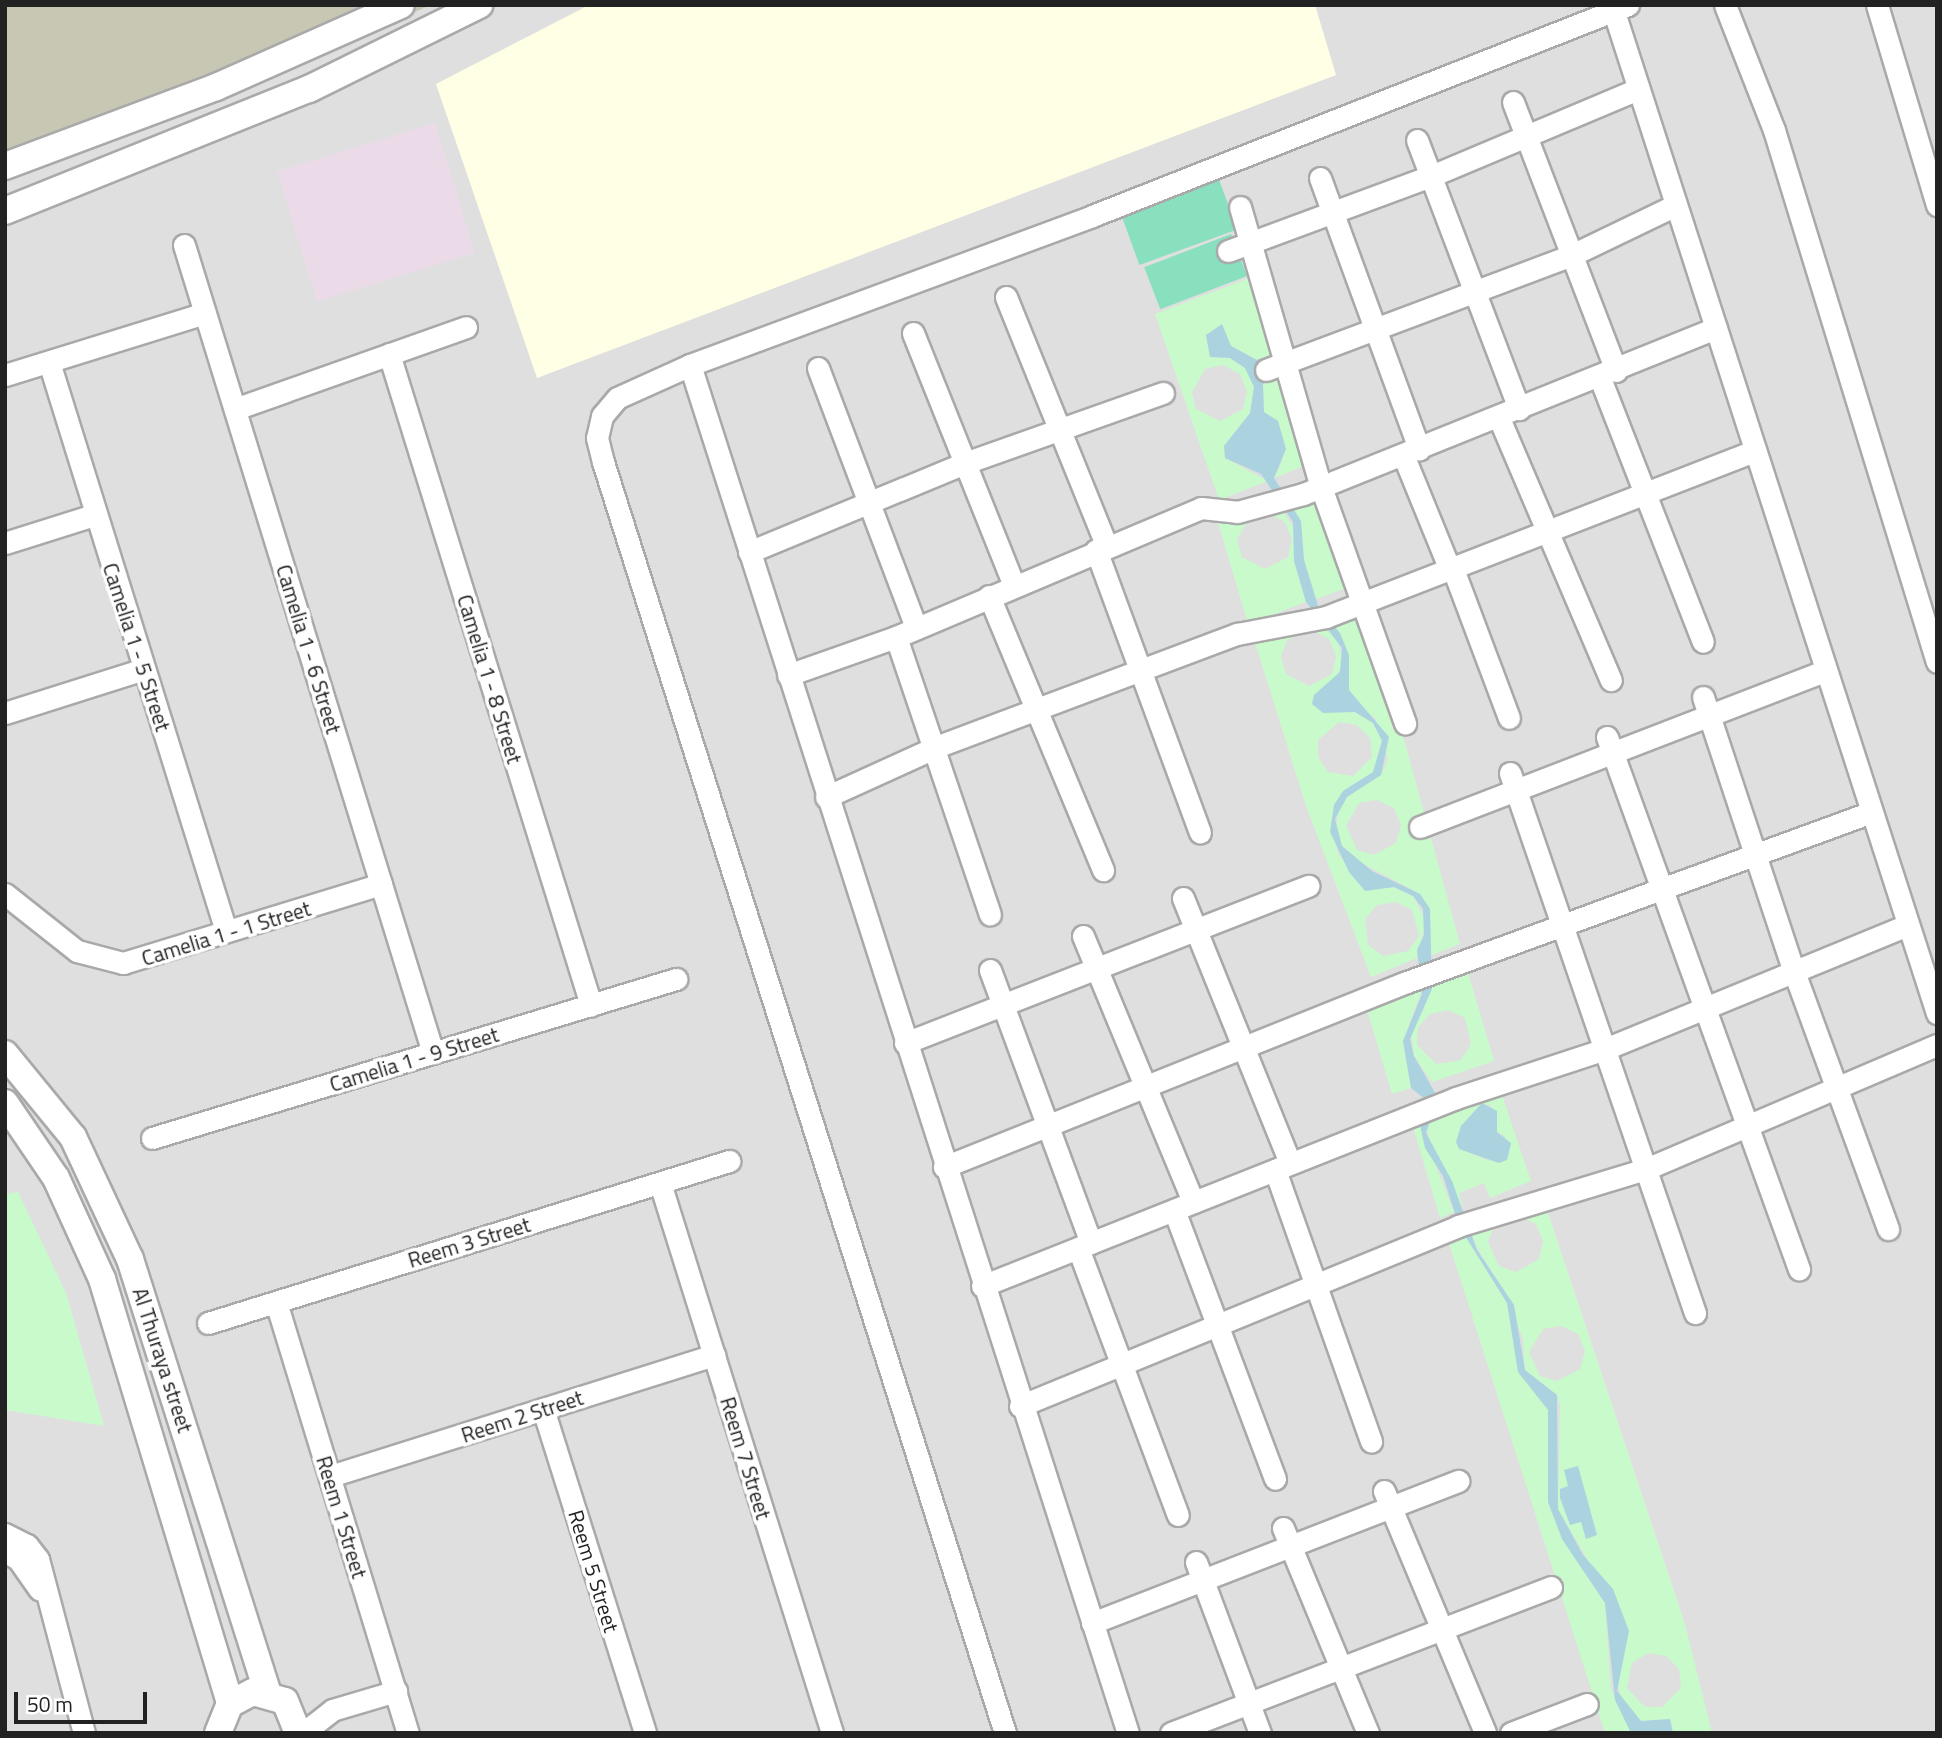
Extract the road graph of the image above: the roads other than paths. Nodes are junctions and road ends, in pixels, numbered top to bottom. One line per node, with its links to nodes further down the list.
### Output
1 (401, 5): 12 (street)
2 (479, 5): 19 (street)
3 (1725, 5): 61 (street)
4 (1863, 5): 7 (street)
5 (1877, 5): 7 (street)
6 (1620, 9): 8 (street); 33 (street)
7 (1881, 30): 16 (street)
8 (1638, 89): 10 (street); 15 (street)
9 (1513, 102): 10 (street)
10 (1527, 138): 13 (street); 23 (street)
11 (1417, 140): 13 (street)
12 (5, 166)
13 (1431, 176): 18 (street); 24 (street)
14 (1320, 178): 18 (street)
15 (1676, 205): 23 (street); 28 (street)
16 (1937, 205)
17 (1240, 207): 20 (street)
18 (1332, 210): 20 (street); 29 (street)
19 (5, 211)
20 (1249, 243): 22 (street); 34 (street)
21 (184, 245): 26 (street, Camelia 1 - 6 Street)
22 (1228, 251)
23 (1572, 254): 24 (street); 37 (street)
24 (1475, 293): 29 (street); 40 (street)
25 (1006, 297): 42 (street)
26 (205, 313): 32 (street); 39 (street, Camelia 1 - 6 Street)
27 (466, 327): 31 (street)
28 (1716, 328): 37 (street); 43 (street)
29 (1376, 330): 34 (street); 44 (street)
30 (914, 333): 45 (street)
31 (389, 354): 39 (street); 96 (street, Camelia 1 - 8 Street)
32 (49, 362): 36 (street); 49 (street, Camelia 1 - 5 Street)
33 (690, 365): 53 (street); 157 (street)
34 (1274, 367): 46 (street)
35 (818, 368): 48 (street)
36 (5, 375)
37 (1608, 375): 40 (street); 47 (street)
38 (1163, 393): 42 (street)
39 (234, 409): 81 (street, Camelia 1 - 6 Street)
40 (1519, 409): 41 (street)
41 (1499, 418): 44 (street); 50 (street)
42 (1057, 432): 45 (street); 52 (street)
43 (1755, 452): 47 (street); 63 (street)
44 (1412, 453): 46 (street); 54 (street)
45 (965, 463): 48 (street); 55 (street)
46 (1321, 487): 52 (street); 57 (street)
47 (1645, 494): 50 (street); 60 (street)
48 (869, 504): 53 (street); 58 (street)
49 (94, 515): 51 (street); 62 (street, Camelia 1 - 5 Street)
50 (1548, 532): 54 (street); 66 (street)
51 (5, 543)
52 (1101, 547): 55 (street); 64 (street)
53 (749, 552): 65 (street)
54 (1451, 569): 57 (street); 70 (street)
55 (1014, 586): 56 (street)
56 (989, 596): 58 (street); 68 (street)
57 (1359, 605): 64 (street); 71 (street)
58 (915, 625): 59 (street)
59 (896, 637): 65 (street); 73 (street)
60 (1703, 642)
61 (1937, 662)
62 (144, 669): 69 (street); 89 (street, Camelia 1 - 5 Street)
63 (1826, 670): 67 (street); 76 (street)
64 (1140, 674): 68 (street); 78 (street)
65 (788, 675): 75 (street)
66 (1611, 680)
67 (1706, 704): 72 (street); 79 (street)
68 (1040, 711): 73 (street); 80 (street)
69 (5, 712)
70 (1509, 718)
71 (1405, 723)
72 (1609, 743): 74 (street); 83 (street)
73 (936, 747): 75 (street); 86 (street)
74 (1513, 780): 77 (street); 87 (street)
75 (827, 797): 100 (street)
76 (1872, 812): 79 (street); 88 (street)
77 (1420, 827)
78 (1200, 832)
79 (1756, 855): 83 (street); 92 (street)
80 (1103, 870)
81 (381, 884): 89 (street, Camelia 1 - 1 Street); 104 (street, Camelia 1 - 6 Street)
82 (1308, 886): 90 (street)
83 (1662, 888): 87 (street); 97 (street)
84 (5, 894): 89 (street, Camelia 1 - 1 Street)
85 (1183, 898): 90 (street)
86 (990, 915)
87 (1562, 925): 102 (street); 103 (street)
88 (1908, 925): 92 (street); 99 (street)
89 (226, 932)
90 (1196, 932): 94 (street); 102 (street)
91 (1083, 936): 94 (street)
92 (1793, 969): 97 (street); 106 (street)
93 (990, 970): 98 (street)
94 (1097, 970): 98 (street); 107 (street)
95 (676, 979): 96 (street, Camelia 1 - 9 Street)
96 (591, 1005): 104 (street, Camelia 1 - 9 Street)
97 (1704, 1005): 103 (street); 109 (street)
98 (1004, 1007): 100 (street); 110 (street)
99 (1937, 1013)
100 (905, 1043): 113 (street)
101 (1937, 1045): 106 (street)
102 (1243, 1048): 107 (street); 114 (street)
103 (1605, 1049): 114 (street); 115 (street)
104 (433, 1053): 111 (street, Camelia 1 - 9 Street)
105 (5, 1054): 147 (street, Al Thuraya street)
106 (1835, 1084): 109 (street); 118 (street)
107 (1146, 1087): 110 (street); 117 (street)
108 (5, 1103): 151 (street, Al Thuraya street)
109 (1747, 1124): 115 (street); 120 (street)
110 (1048, 1126): 113 (street); 119 (street)
111 (152, 1139)
112 (729, 1161): 116 (street, Reem 3 Street)
113 (944, 1167): 122 (street)
114 (1283, 1167): 117 (street); 121 (street)
115 (1646, 1168): 121 (street); 124 (street)
116 (660, 1183): 123 (street, Reem 3 Street); 127 (street, Reem 7 Street)
117 (1184, 1206): 119 (street); 126 (street)
118 (1888, 1230)
119 (1085, 1245): 122 (street); 128 (street)
120 (1800, 1269)
121 (1316, 1285): 126 (street); 131 (street)
122 (982, 1286): 129 (street)
123 (276, 1302): 125 (street, Reem 3 Street); 132 (street, Reem 1 Street)
124 (1695, 1313)
125 (208, 1323)
126 (1217, 1325): 128 (street); 133 (street)
127 (714, 1355): 130 (street, Reem 2 Street); 156 (street, Reem 7 Street)
128 (1122, 1364): 129 (street); 136 (street)
129 (1020, 1406): 143 (street)
130 (543, 1409): 132 (street, Reem 2 Street); 155 (street, Reem 5 Street)
131 (1371, 1441)
132 (330, 1476): 146 (street, Reem 1 Street)
133 (1275, 1479)
134 (1458, 1481): 135 (street)
135 (1387, 1499): 138 (street); 144 (street)
136 (1178, 1515)
137 (5, 1534): 142 (street)
138 (1287, 1537): 140 (street); 145 (street)
139 (5, 1552): 142 (street)
140 (1199, 1572): 143 (street); 149 (street)
141 (1551, 1587): 144 (street)
142 (48, 1610): 152 (street)
143 (1092, 1623): 158 (street)
144 (1443, 1629): 145 (street); 162 (street)
145 (1342, 1669): 149 (street); 161 (street)
146 (396, 1691): 150 (street); 154 (street, Reem 1 Street)
147 (276, 1697): 150 (street); 151 (street); 153 (street, Al Thuraya street)
148 (1587, 1703): 163 (street)
149 (1249, 1704): 159 (street); 160 (street)
150 (332, 1710): 153 (street)
151 (220, 1723)
152 (84, 1733)
153 (301, 1733)
154 (408, 1733)
155 (645, 1733)
156 (832, 1733)
157 (1005, 1733)
158 (1128, 1733)
159 (1171, 1733)
160 (1260, 1733)
161 (1368, 1733)
162 (1485, 1733)
163 (1511, 1733)

